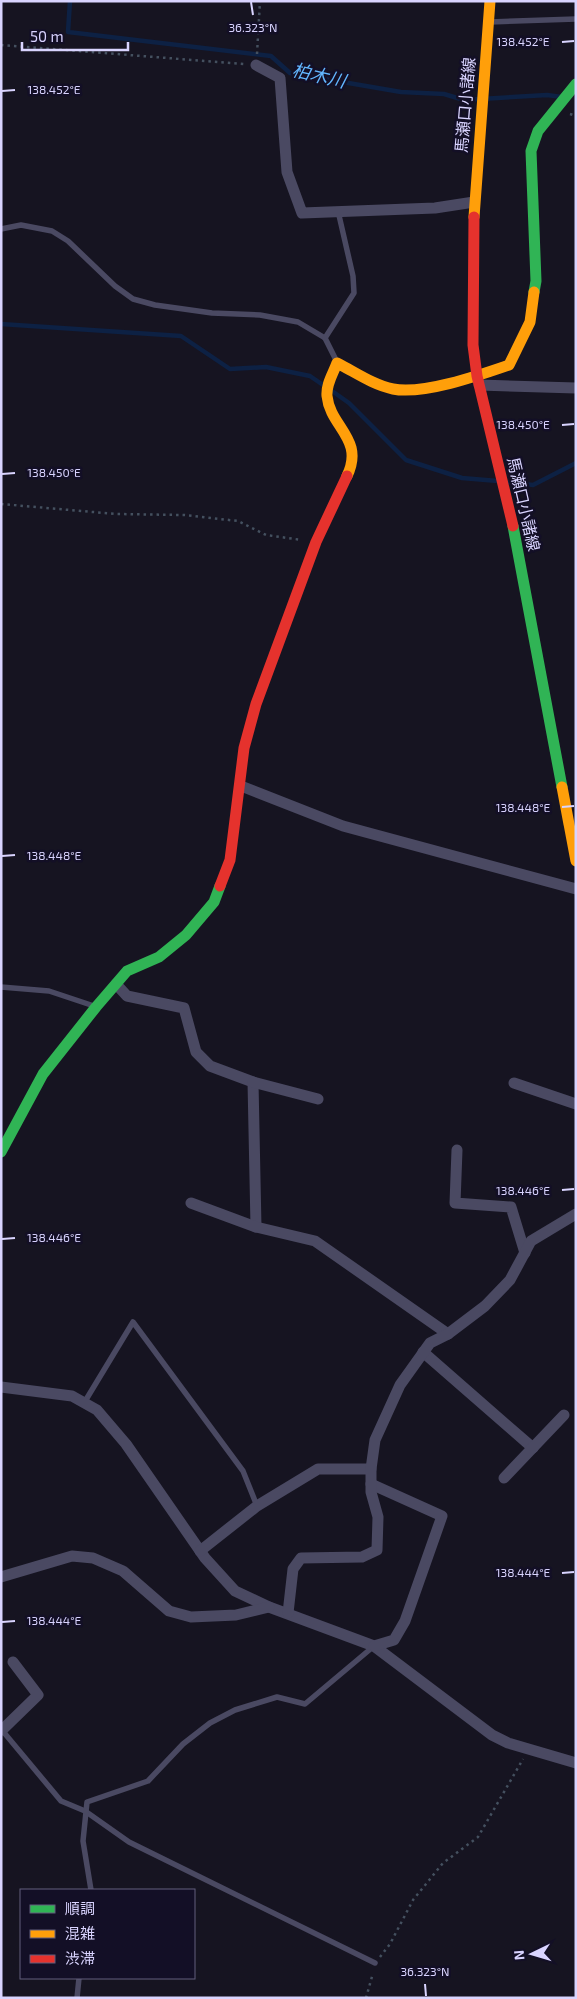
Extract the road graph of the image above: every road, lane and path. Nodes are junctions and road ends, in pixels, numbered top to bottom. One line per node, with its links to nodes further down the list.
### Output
1 (260, 1): 6 (path)
2 (490, 1): 4 (street, 馬瀬口小諸線)
3 (576, 19): 4 (lane)
4 (488, 22): 8 (street, 馬瀬口小諸線)
5 (1, 45): 6 (path)
6 (256, 65): 9 (street)
7 (576, 84): 13 (street)
8 (474, 202): 9 (street); 13 (street, 馬瀬口小諸線)
9 (338, 212): 11 (lane)
10 (1, 229): 11 (lane)
11 (325, 338): 12 (lane)
12 (338, 364): 13 (street); 16 (street)
13 (478, 381): 14 (street); 18 (street, 馬瀬口小諸線)
14 (576, 388)
15 (1, 504): 16 (path)
16 (316, 542): 17 (street)
17 (241, 786): 19 (street); 20 (street)
18 (576, 862)
19 (576, 889)
20 (116, 984): 22 (street); 23 (street)
21 (1, 987): 22 (lane)
22 (96, 1006): 28 (street)
23 (253, 1082): 25 (street); 31 (street)
24 (514, 1082): 26 (street)
25 (318, 1099)
26 (576, 1104)
27 (457, 1150): 32 (street)
28 (1, 1152)
29 (191, 1203): 31 (street)
30 (576, 1214): 32 (street)
31 (256, 1227): 33 (street)
32 (524, 1253): 33 (street)
33 (448, 1334): 34 (street)
34 (423, 1352): 38 (street); 39 (street)
35 (1, 1388): 36 (street)
36 (84, 1403): 42 (lane); 43 (street)
37 (564, 1415): 38 (street)
38 (533, 1448): 40 (street)
39 (371, 1469): 41 (street); 42 (street)
40 (504, 1478)
41 (371, 1484): 46 (street); 47 (street)
42 (257, 1506): 43 (street)
43 (200, 1551): 45 (street)
44 (1, 1577): 45 (street)
45 (269, 1607): 46 (street)
46 (288, 1613): 47 (street)
47 (374, 1646): 50 (street); 52 (lane)
48 (13, 1662): 49 (street)
49 (2, 1729): 52 (lane)
50 (529, 1748): 51 (street); 54 (path)
51 (576, 1763)
52 (84, 1811): 53 (lane); 54 (lane)
53 (91, 1889)
54 (375, 1963): 57 (path)
55 (79, 1979): 56 (lane)
56 (77, 1998)
57 (366, 1998)

